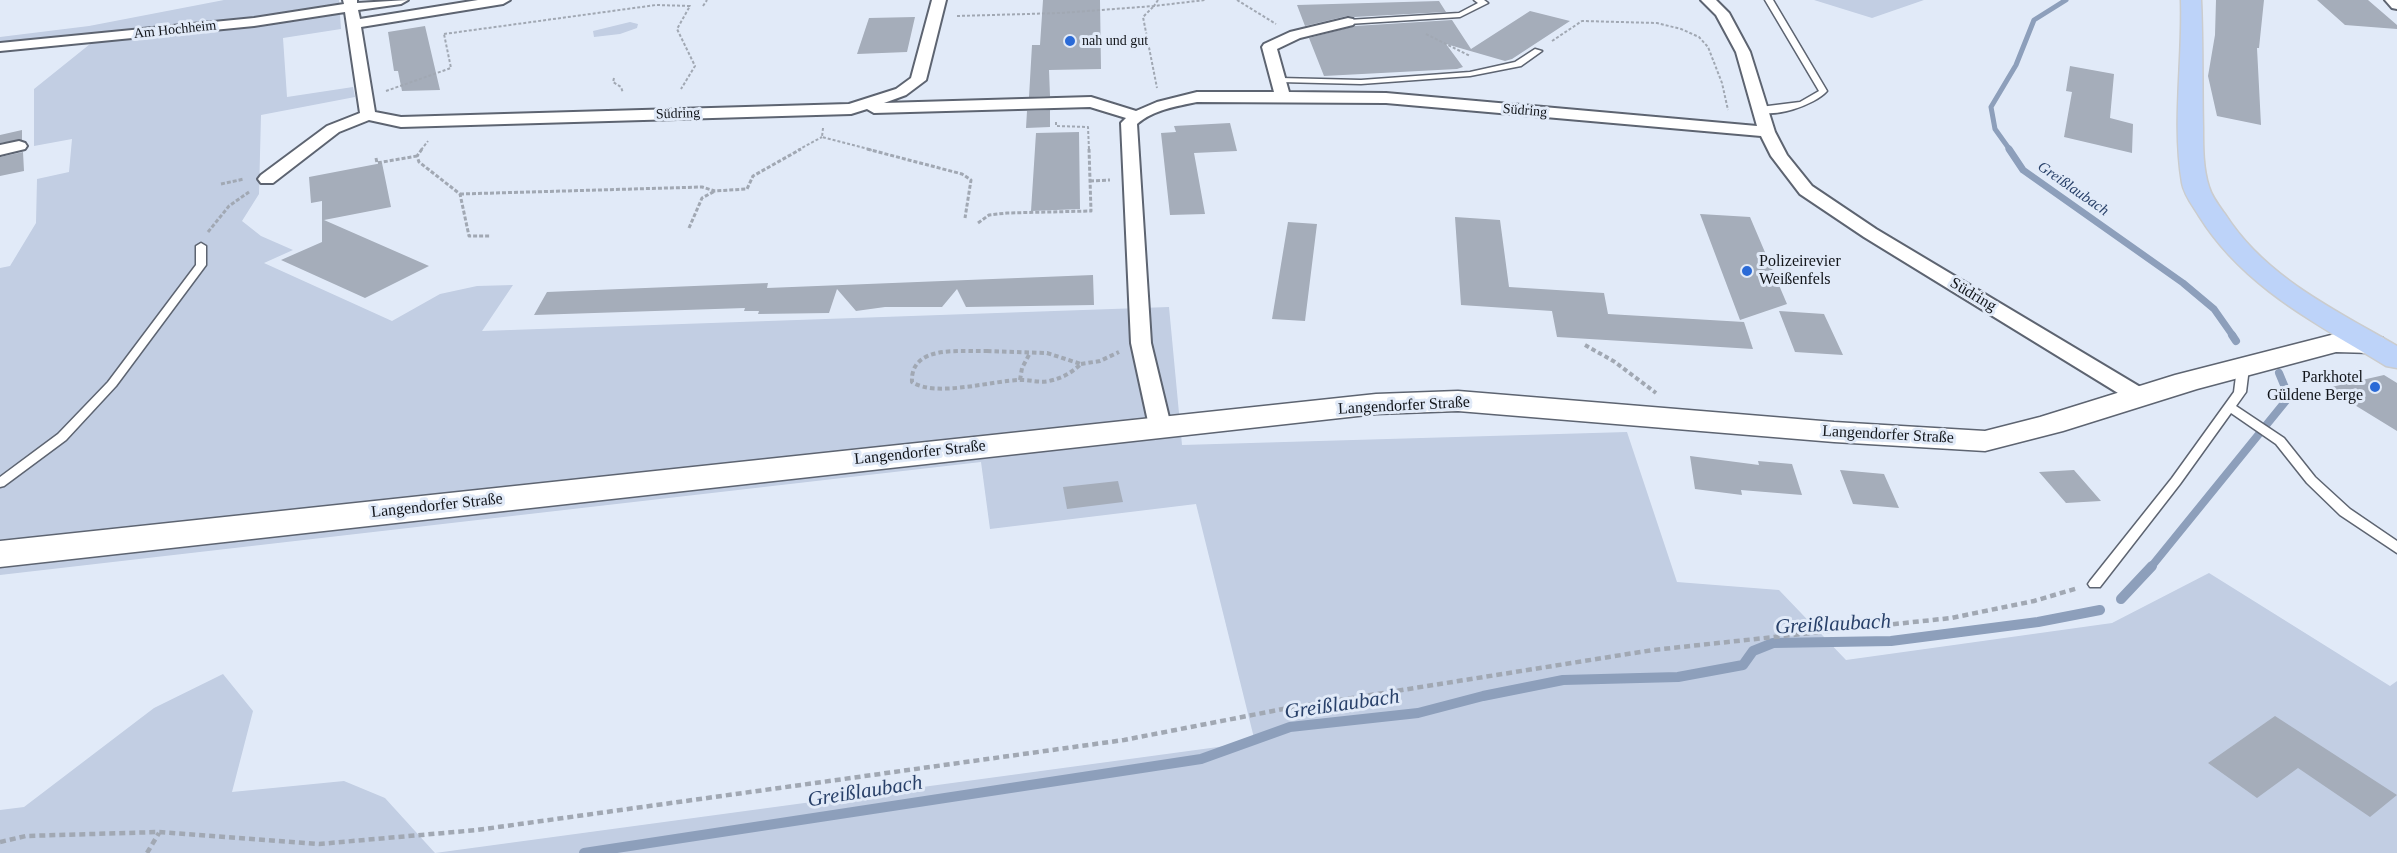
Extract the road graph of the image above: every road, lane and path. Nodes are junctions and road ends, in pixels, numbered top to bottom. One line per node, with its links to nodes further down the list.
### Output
1 (401, 0): 13 (street)
2 (503, 0): 17 (street)
3 (707, 0): 15 (path)
4 (939, 0): 18 (street, Südring)
5 (1158, 0): 16 (path)
6 (1205, 0): 16 (path)
7 (1237, 0): 23 (path)
8 (1478, 0): 19 (lane)
9 (1708, 0): 36 (street, Südring)
10 (1769, 0): 36 (lane)
11 (2191, 0): 55 (main road, Langendorfer Straße)
12 (2391, 0): 14 (street)
13 (350, 4): 21 (street); 24 (street, Am Hochheim)
14 (2397, 5)
15 (703, 6)
16 (1154, 6): 18 (path); 30 (path)
17 (437, 11): 21 (street); 22 (path)
18 (934, 17): 35 (street, Südring)
19 (1398, 19): 20 (lane); 26 (path)
20 (1348, 22): 23 (street)
21 (352, 24): 33 (street)
22 (444, 34): 29 (path); 33 (path)
23 (1295, 35): 28 (street)
24 (0, 47)
25 (1538, 51): 26 (lane); 39 (path)
26 (1494, 69): 28 (lane)
27 (614, 78): 31 (path)
28 (1282, 88): 37 (street, Südring); 39 (street, Südring)
29 (681, 89)
30 (1161, 92)
31 (623, 93)
32 (1055, 103): 34 (street); 37 (street); 49 (path)
33 (367, 107): 38 (street, Südring); 45 (street)
34 (874, 108)
35 (826, 109): 38 (street, Südring); 40 (path)
36 (1761, 110): 39 (street, Südring)
37 (1137, 116): 53 (street)
38 (442, 121): 43 (path)
39 (1767, 132): 60 (street, Südring)
40 (822, 137): 46 (path); 48 (path)
41 (19, 146): 42 (street)
42 (0, 150)
43 (417, 156): 44 (path); 47 (path)
44 (376, 158)
45 (267, 179): 52 (path)
46 (715, 190): 47 (path); 50 (path)
47 (460, 194): 51 (path)
48 (965, 218)
49 (978, 223)
50 (689, 228)
51 (491, 236)
52 (201, 246): 64 (lane)
53 (1141, 343): 57 (path); 63 (street)
54 (1585, 345): 62 (path)
55 (2389, 350): 58 (street, Langendorfer Straße)
56 (1029, 353): 57 (path); 59 (path); 59 (path)
57 (1081, 364): 59 (path)
58 (2243, 368): 60 (street, Langendorfer Straße); 61 (lane)
59 (1020, 380)
60 (2139, 396): 62 (street, Langendorfer Straße)
61 (2229, 407): 65 (lane); 67 (lane)
62 (1663, 417): 63 (street, Langendorfer Straße)
63 (1160, 426): 66 (street, Langendorfer Straße)
64 (0, 483)
65 (2397, 548)
66 (0, 554)
67 (2095, 584): 68 (path)
68 (159, 832): 69 (path); 70 (path)
69 (0, 842)
70 (147, 853)

